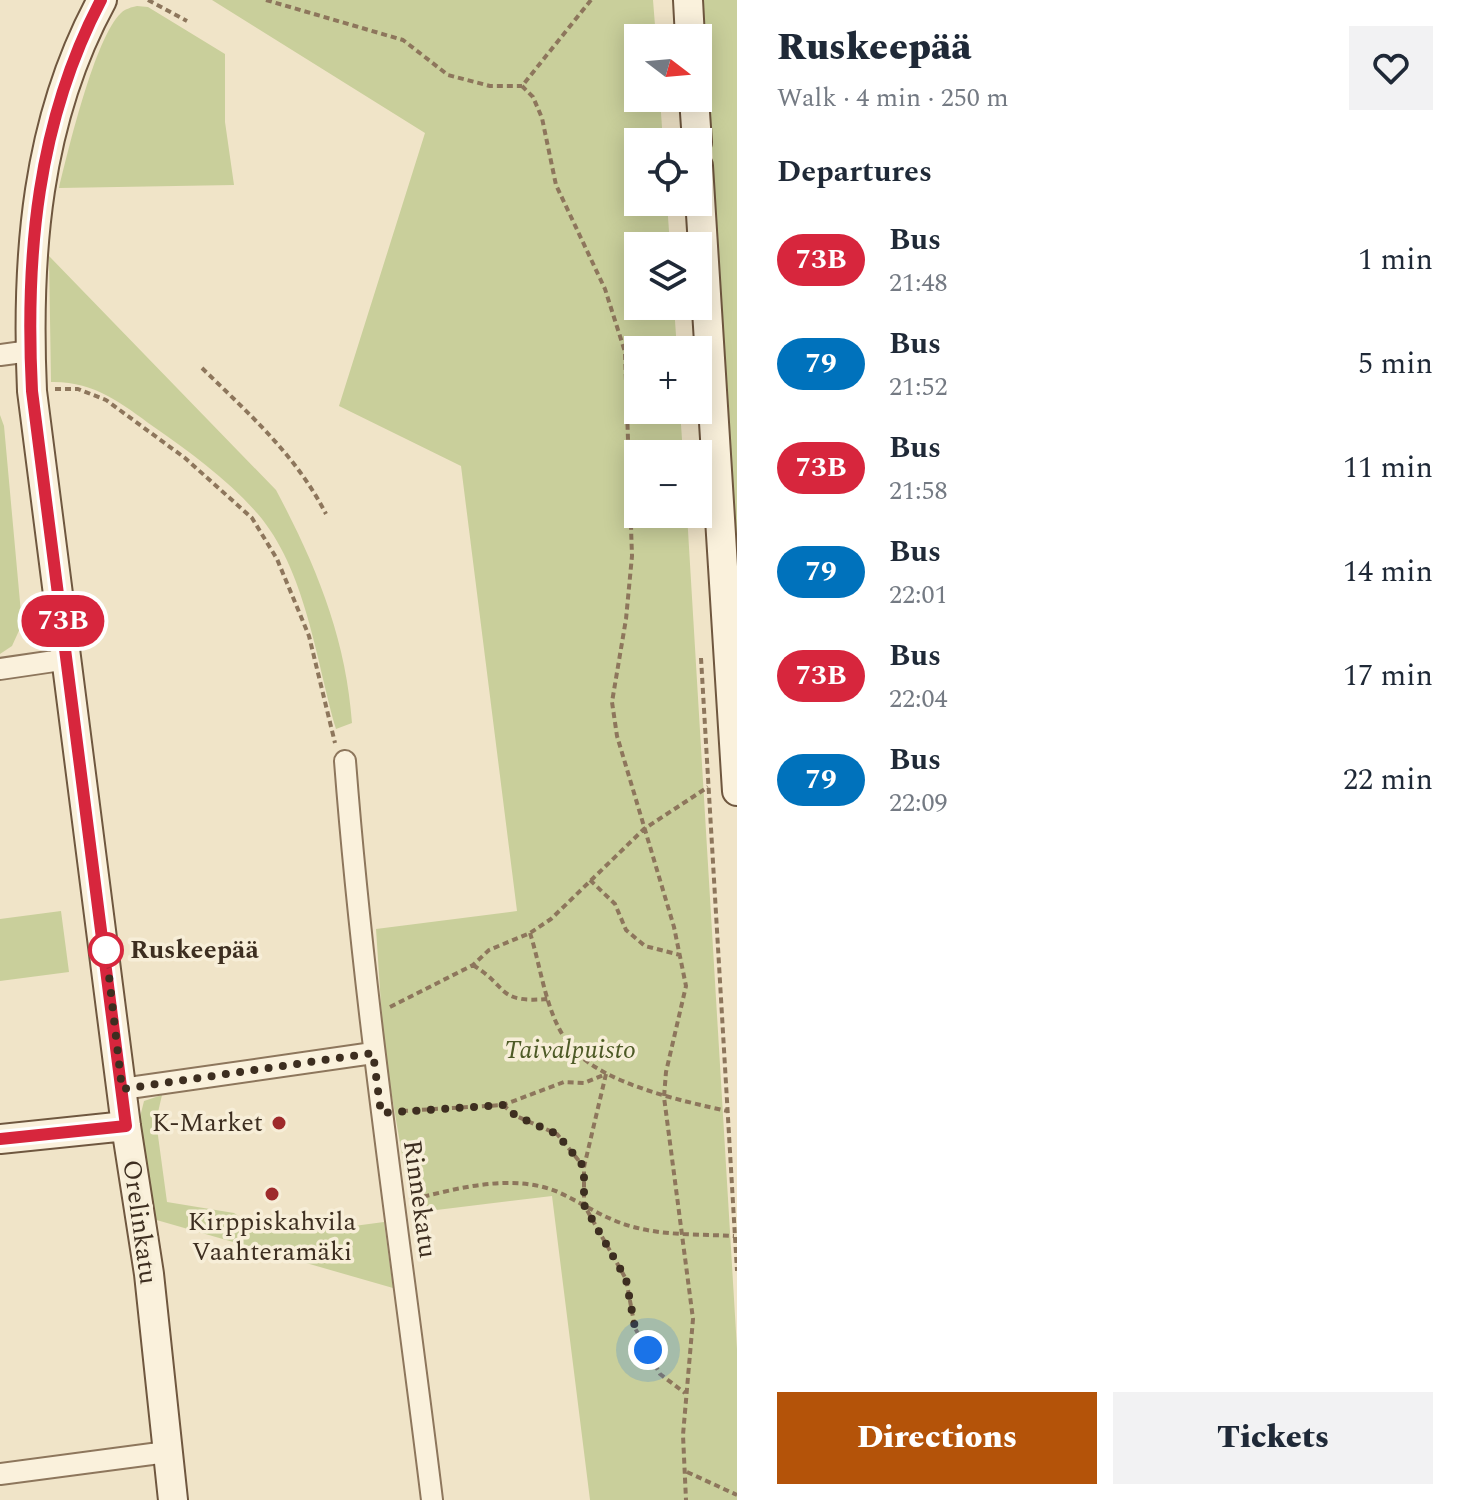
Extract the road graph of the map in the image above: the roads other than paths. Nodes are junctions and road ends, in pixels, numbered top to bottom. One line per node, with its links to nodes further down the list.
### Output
1 (102, 0): 5 (street, Orelinkatu)
2 (688, 0): 3 (street)
3 (689, 24)
4 (701, 216): 10 (street)
5 (30, 351): 6 (street); 7 (street, Orelinkatu)
6 (0, 355)
7 (68, 659): 8 (street); 12 (street, Orelinkatu)
8 (0, 669)
9 (345, 761): 11 (street, Rinnekatu)
10 (737, 791)
11 (373, 1053): 12 (street); 18 (street, Rinnekatu)
12 (122, 1089): 13 (street, Orelinkatu)
13 (126, 1126): 14 (street); 15 (street, Orelinkatu)
14 (0, 1139)
15 (167, 1452): 16 (street); 17 (street, Orelinkatu)
16 (0, 1474)
17 (173, 1500)
18 (432, 1500)

